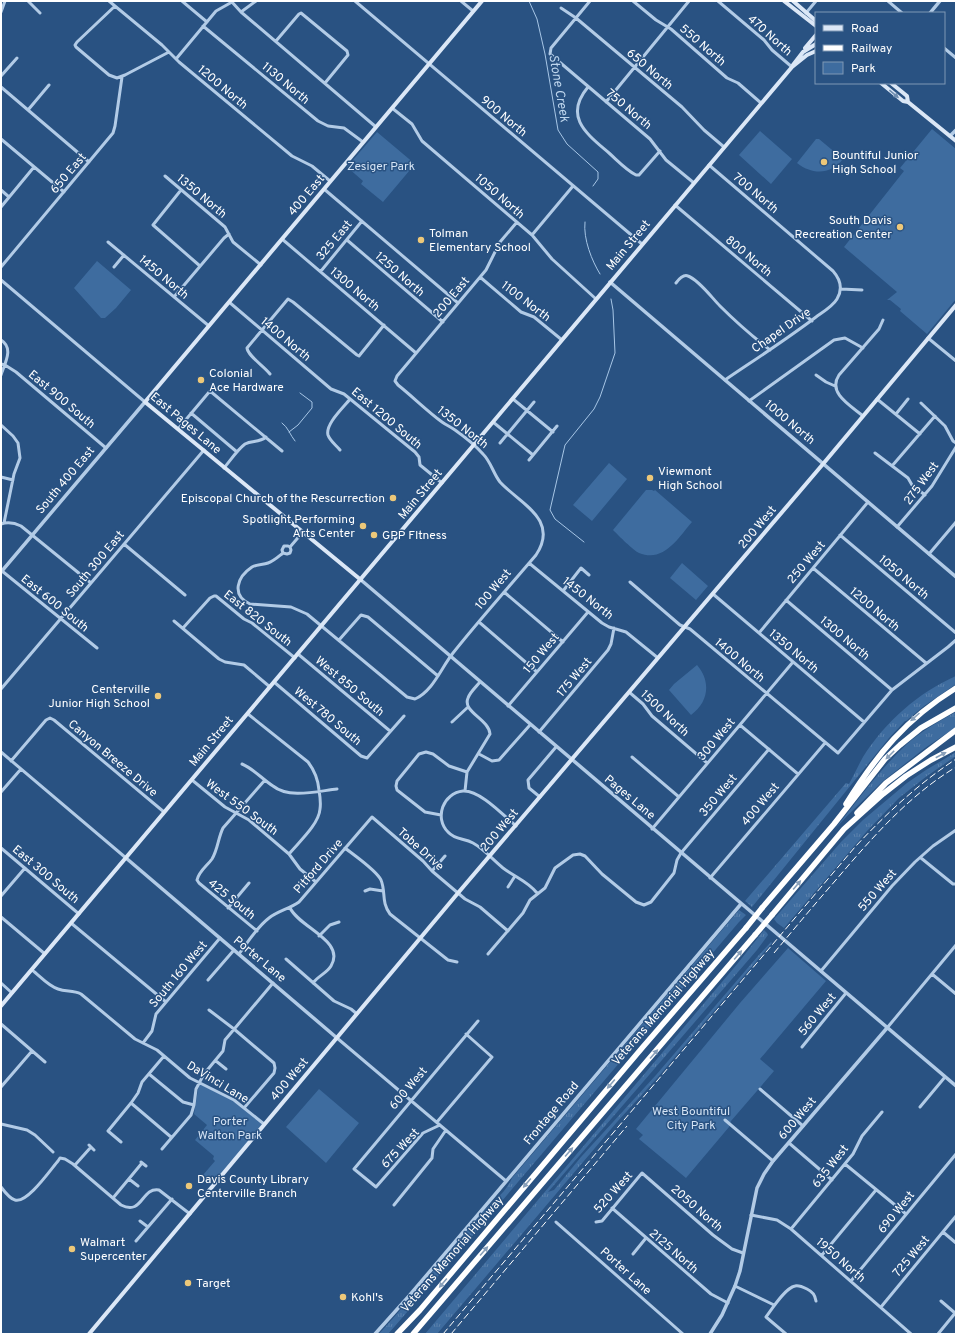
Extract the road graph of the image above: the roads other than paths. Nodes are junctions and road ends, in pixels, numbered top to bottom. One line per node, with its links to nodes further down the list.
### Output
1 (5, 1): 22 (street)
2 (28, 1): 27 (street)
3 (109, 1): 19 (street, 1200 North)
4 (182, 1): 32 (street)
5 (232, 1): 23 (street); 32 (street)
6 (256, 1): 23 (street)
7 (355, 1): 47 (street, 900 North)
8 (461, 1): 21 (street)
9 (482, 1): 21 (main road, 400 East)
10 (590, 1): 29 (street)
11 (633, 1): 35 (street, 550 North)
12 (689, 1): 35 (street)
13 (718, 1): 49 (street, 470 North)
14 (784, 1): 28 (main road)
15 (793, 1): 24 (main road)
16 (816, 1): 24 (street)
17 (888, 1): 25 (street)
18 (940, 1): 26 (street)
19 (115, 6): 41 (street, 1200 North); 51 (street)
20 (561, 8): 29 (street, 650 North)
21 (473, 11): 47 (main road, 400 East)
22 (1, 12)
23 (241, 12): 38 (street)
24 (807, 12): 28 (street); 31 (main road)
25 (901, 12)
26 (931, 12)
27 (40, 13)
28 (803, 16): 30 (main road)
29 (576, 18): 48 (street, 650 North); 56 (street, 750 North)
30 (808, 20): 33 (main road); 36 (main road)
31 (815, 20)
32 (207, 22): 34 (street)
33 (815, 25)
34 (204, 26): 46 (street); 68 (street, 1130 North)
35 (668, 27): 48 (street); 60 (street, 550 North)
36 (815, 30)
37 (815, 36): 43 (main road)
38 (276, 41): 52 (street); 52 (street)
39 (815, 44): 43 (main road, Main Street)
40 (945, 49): 45 (street)
41 (169, 52): 46 (street, 1200 North); 51 (street)
42 (815, 52): 49 (main road, Main Street)
43 (800, 54): 49 (main road, Main Street)
44 (17, 58): 50 (street)
45 (956, 58)
46 (176, 59): 75 (street, 1200 North)
47 (429, 63): 61 (main road, 400 East); 77 (street, 900 North)
48 (635, 67): 58 (street); 69 (street, 650 North)
49 (792, 67): 60 (main road, Main Street)
50 (1, 76)
51 (122, 77): 71 (street, 650 East)
52 (325, 83): 63 (street)
53 (882, 84): 59 (main road, one-way to 59)
54 (892, 84): 59 (main road)
55 (49, 85): 62 (street)
56 (588, 86): 58 (street, 750 North); 70 (street)
57 (1, 87): 62 (street)
58 (606, 102): 70 (street, 750 North)
59 (908, 102): 65 (main road)
60 (762, 103): 69 (main road, Main Street)
61 (392, 108): 63 (main road, 400 East); 86 (street, 1050 North)
62 (28, 110): 71 (street)
63 (376, 127): 68 (main road, 400 East)
64 (956, 130): 65 (street)
65 (950, 136): 67 (main road)
66 (1, 139): 73 (street)
67 (956, 141)
68 (363, 142): 75 (main road, 400 East)
69 (724, 147): 72 (main road, Main Street)
70 (660, 151): 76 (street, 750 North)
71 (89, 162): 81 (street, 650 East)
72 (709, 165): 76 (main road, Main Street); 103 (street, 700 North)
73 (34, 167): 81 (street); 82 (street)
74 (165, 176): 80 (street, 1350 North)
75 (330, 181): 78 (main road, 400 East)
76 (694, 183): 83 (main road, Main Street)
77 (573, 186): 88 (street); 92 (street, 900 North)
78 (324, 189): 85 (street); 89 (main road, 400 East)
79 (1, 190): 82 (street)
80 (181, 190): 87 (street, 1350 North); 95 (street)
81 (64, 192): 96 (street, 650 East)
82 (9, 197): 84 (street)
83 (675, 205): 92 (main road, Main Street); 111 (street, 800 North)
84 (1, 207)
85 (362, 221): 90 (street, 325 East); 108 (street)
86 (517, 222): 88 (street, 1050 North); 99 (street, 200 East)
87 (230, 234): 94 (street, 1350 North); 95 (street)
88 (532, 235): 106 (street, 1050 North)
89 (282, 239): 94 (main road, 400 East); 98 (street, 1300 North)
90 (347, 240): 98 (street, 325 East); 112 (street, 1250 North)
91 (108, 242): 93 (street, 1450 North)
92 (642, 244): 101 (main road, Main Street)
93 (124, 255): 97 (street); 105 (street, 1450 North)
94 (261, 264): 107 (main road, 400 East)
95 (200, 266): 105 (street)
96 (1, 267)
97 (114, 267)
98 (320, 271): 113 (street, 1300 North)
99 (480, 277): 108 (street, 200 East); 118 (street, 1100 North)
100 (1, 280): 136 (street, East Pages Lane)
101 (610, 282): 106 (main road, Main Street); 127 (street, 1000 North)
102 (676, 283): 120 (street)
103 (841, 289): 104 (street); 111 (street, Chapel Drive)
104 (862, 290)
105 (174, 297): 114 (street, 1450 North)
106 (596, 299): 118 (main road, Main Street)
107 (229, 302): 114 (main road, 400 East); 115 (street, 1400 North)
108 (458, 303): 112 (street, 200 East)
109 (956, 305): 116 (main road, 200 West)
110 (884, 320): 119 (street)
111 (812, 321): 120 (street, Chapel Drive)
112 (443, 322): 121 (street, 200 East)
113 (384, 325): 115 (street); 121 (street, 1300 North)
114 (209, 326): 136 (main road, 400 East)
115 (261, 330): 124 (street); 130 (street, 1400 North)
116 (928, 338): 122 (street); 133 (main road, 200 West)
117 (1, 340): 123 (street)
118 (562, 340): 131 (main road, Main Street)
119 (863, 348): 129 (street); 135 (street)
120 (770, 350): 127 (street, Chapel Drive)
121 (416, 353): 128 (street, 200 East)
122 (956, 361)
123 (3, 365): 125 (street); 156 (street, East 900 South)
124 (270, 374)
125 (1, 375)
126 (816, 375): 129 (street)
127 (725, 380): 135 (street, 1000 North)
128 (395, 381): 154 (street, 1350 North)
129 (835, 386): 142 (street)
130 (331, 389): 132 (street, East 1200 South)
131 (513, 398): 139 (street); 144 (main road, Main Street)
132 (350, 399): 158 (street); 169 (street, East 1200 South)
133 (878, 399): 141 (street); 142 (main road, 200 West)
134 (908, 399): 141 (street)
135 (749, 401): 164 (street, 1000 North)
136 (145, 402): 147 (main road, East Pages Lane); 156 (street, South 400 East)
137 (534, 402): 139 (street)
138 (921, 403): 143 (street)
139 (527, 410): 148 (street); 149 (street)
140 (191, 413): 147 (street); 151 (street); 160 (street)
141 (896, 414): 150 (street)
142 (863, 416): 164 (main road, 200 West)
143 (935, 416): 150 (street); 153 (street)
144 (493, 422): 149 (street); 154 (main road, Main Street)
145 (1, 425): 168 (street)
146 (557, 426): 148 (street)
147 (178, 429): 157 (main road, East Pages Lane)
148 (553, 432): 162 (street)
149 (507, 434): 152 (street); 162 (street)
150 (920, 434): 165 (street)
151 (266, 437): 159 (street); 160 (street)
152 (500, 443)
153 (956, 443)
154 (474, 445): 169 (main road, Main Street); 175 (street, 1350 North)
155 (956, 447): 170 (street, 275 West)
156 (106, 448): 177 (street, South 400 East)
157 (204, 450): 166 (main road, East Pages Lane); 179 (street, South 300 East)
158 (340, 450)
159 (282, 451)
160 (237, 452): 166 (street)
161 (875, 453): 165 (street)
162 (533, 455): 163 (street)
163 (528, 460)
164 (823, 464): 171 (street, 1000 North); 193 (main road, 200 West)
165 (892, 466): 170 (street)
166 (224, 468): 176 (main road, East Pages Lane)
167 (1, 477): 168 (street)
168 (13, 480): 173 (street)
169 (442, 483): 188 (main road, Main Street)
170 (925, 495): 174 (street, 275 West)
171 (868, 502): 174 (street, 1000 North); 178 (street, 250 West)
172 (956, 522): 182 (street)
173 (2, 523): 177 (street)
174 (898, 527): 182 (street, 1000 North)
175 (542, 530): 183 (street, 100 West)
176 (302, 533): 180 (street); 188 (main road, East Pages Lane)
177 (32, 535): 185 (street, South 400 East); 190 (street)
178 (840, 535): 184 (street, 250 West); 205 (street, 1050 North)
179 (124, 544): 190 (street, South 300 East); 194 (street)
180 (290, 547): 181 (street); 181 (street)
181 (283, 553): 200 (street, 100 West)
182 (929, 554): 187 (street, 1000 North)
183 (529, 563): 191 (street, 1450 North); 192 (street, 100 West)
184 (813, 568): 195 (street, 250 West); 214 (street, 1200 North)
185 (1, 571): 197 (street, East 600 South)
186 (589, 575): 191 (street)
187 (956, 577)
188 (360, 580): 200 (main road, Main Street); 211 (street, Pages Lane)
189 (630, 582): 201 (street, 1400 North)
190 (91, 583): 197 (street, South 300 East)
191 (563, 591): 196 (street, 1450 North)
192 (504, 592): 199 (street, 100 West); 208 (street)
193 (713, 594): 201 (main road, 200 West); 204 (street, 1350 North)
194 (185, 596)
195 (786, 600): 204 (street, 250 West); 222 (street, 1300 North)
196 (588, 612): 203 (street, 1450 North); 208 (street, 150 West)
197 (60, 619): 209 (street, East 600 South); 221 (street, South 300 East)
198 (174, 621): 202 (street)
199 (479, 622): 211 (street, 100 West); 215 (street)
200 (322, 626): 206 (street, 100 West); 210 (main road, Main Street)
201 (685, 626): 212 (main road, 200 West); 224 (street, 1400 North)
202 (183, 628): 210 (street, East 820 South); 219 (street)
203 (614, 628): 212 (street, 1450 North); 236 (street, 175 West)
204 (759, 633): 213 (street, 1350 North)
205 (956, 633)
206 (339, 640): 216 (street, 100 West); 216 (street)
207 (956, 640): 214 (street)
208 (563, 642): 215 (street, 150 West)
209 (98, 648)
210 (296, 656): 217 (main road, Main Street); 235 (street, West 850 South)
211 (450, 657): 216 (street, 100 West); 218 (street, Pages Lane)
212 (658, 658): 223 (main road, 200 West)
213 (793, 662): 224 (street, 300 West); 231 (street, 1350 North)
214 (926, 663): 222 (street)
215 (537, 672): 225 (street, 150 West)
216 (438, 676)
217 (274, 682): 219 (main road, Main Street); 235 (street, West 780 South)
218 (480, 682): 225 (street, Pages Lane); 226 (street)
219 (270, 687): 228 (main road, Main Street)
220 (956, 688): 263 (highway, one-way to 263)
221 (1, 689)
222 (892, 690): 231 (street)
223 (629, 692): 245 (main road, 200 West); 246 (street, 1500 North)
224 (766, 693): 233 (street, 300 West); 237 (street, 1400 North)
225 (508, 706): 232 (street, Pages Lane)
226 (468, 707): 230 (street); 242 (street)
227 (956, 708): 263 (highway, Veterans Memorial Highway, one-way to 263)
228 (248, 714): 251 (main road, Main Street); 254 (street)
229 (404, 716): 235 (street)
230 (452, 722)
231 (864, 722): 237 (street, 1400 North)
232 (530, 724): 236 (street, Pages Lane); 242 (street)
233 (740, 725): 240 (street); 246 (street, 300 West)
234 (956, 730): 266 (highway)
235 (390, 731)
236 (539, 732): 238 (street, Pages Lane)
237 (824, 743): 250 (street, 400 West)
238 (556, 747): 245 (street, Pages Lane); 257 (street)
239 (956, 747): 266 (highway, Veterans Memorial Highway, one-way to 239)
240 (769, 750): 250 (street); 270 (street, 350 West)
241 (1, 752): 244 (street, Porter Lane)
242 (479, 754): 249 (street)
243 (632, 757): 258 (street)
244 (11, 760): 248 (street, Porter Lane); 259 (street, Canyon Breeze Drive)
245 (572, 760): 257 (main road, 200 West); 265 (street, Pages Lane)
246 (707, 763): 258 (street, 300 West)
247 (242, 764): 252 (street)
248 (21, 769): 256 (street); 274 (street, Porter Lane)
249 (468, 772): 255 (street); 261 (street)
250 (798, 774): 279 (street, 400 West)
251 (192, 780): 259 (main road, Main Street); 260 (street, West 550 South)
252 (265, 780): 254 (street); 260 (street)
253 (337, 790): 254 (street)
254 (319, 791): 271 (street)
255 (465, 791): 261 (street); 264 (street)
256 (1, 792)
257 (540, 797): 264 (main road, 200 West)
258 (679, 797): 265 (street, 300 West)
259 (164, 812): 274 (main road, Main Street)
260 (236, 813): 271 (street, West 550 South); 290 (street, 425 South)
261 (441, 815): 273 (street)
262 (372, 817): 269 (street, Pitford Drive); 277 (street, Tobe Drive)
263 (834, 824): 402 (highway, Veterans Memorial Highway, one-way to 402, bridge)
264 (516, 826): 273 (main road, 200 West)
265 (652, 828): 270 (street, Pages Lane)
266 (844, 829): 403 (highway, Veterans Memorial Highway, one-way to 266, bridge)
267 (956, 830): 275 (street, 550 West)
268 (1, 848): 276 (street, East 300 South)
269 (345, 848): 280 (street, Pitford Drive); 285 (street)
270 (681, 853): 279 (street, Pages Lane); 287 (street)
271 (289, 854): 280 (street, West 550 South)
272 (445, 856): 277 (street)
273 (490, 857): 278 (street); 286 (main road, 200 West)
274 (126, 858): 292 (main road, Main Street); 299 (street, Porter Lane)
275 (920, 858): 282 (street); 309 (street, 550 West)
276 (25, 868): 288 (street); 292 (street, East 300 South)
277 (432, 871): 286 (street, Tobe Drive)
278 (514, 876): 283 (street); 287 (street)
279 (710, 878): 289 (street, Pages Lane)
280 (316, 882): 291 (street, Pitford Drive)
281 (248, 883): 290 (street)
282 (956, 884)
283 (508, 887)
284 (365, 891): 285 (street)
285 (383, 891): 300 (street)
286 (458, 893): 297 (street, Tobe Drive); 300 (main road, 400 West)
287 (538, 893): 297 (street)
288 (1, 896)
289 (741, 904): 309 (street, Pages Lane); 367 (street, Frontage Road)
290 (228, 908): 296 (street, 425 South)
291 (290, 908): 296 (street, Pitford Drive); 298 (street)
292 (79, 914): 295 (main road, Main Street)
293 (1, 917): 303 (street)
294 (339, 922): 298 (street)
295 (71, 923): 303 (main road, Main Street); 318 (street)
296 (257, 931): 304 (street, Pitford Drive)
297 (508, 931): 305 (street)
298 (319, 936): 314 (street)
299 (220, 938): 302 (street, Porter Lane); 318 (street, South 160 West)
300 (420, 938): 307 (street); 321 (main road, 400 West)
301 (956, 946): 310 (street, 600 West)
302 (234, 950): 304 (street, Porter Lane); 311 (street)
303 (45, 954): 308 (main road, Main Street)
304 (239, 954): 313 (street, Porter Lane)
305 (488, 954)
306 (286, 959): 314 (street)
307 (457, 962)
308 (32, 970): 315 (main road, Main Street); 328 (street, DaVinci Lane)
309 (821, 972): 316 (street, Pages Lane)
310 (932, 974): 317 (street); 324 (street, 600 West)
311 (208, 980)
312 (1, 983): 315 (street)
313 (273, 983): 325 (street); 327 (street, Porter Lane)
314 (313, 983): 321 (street)
315 (12, 993): 319 (main road, Main Street)
316 (846, 993): 324 (street, Pages Lane); 329 (street, 560 West)
317 (956, 994)
318 (166, 1002): 328 (street, South 160 West)
319 (1, 1006)
320 (209, 1010): 325 (street)
321 (357, 1014): 327 (main road, 400 West)
322 (478, 1021): 326 (street, 600 West)
323 (1, 1024): 330 (street)
324 (887, 1028): 336 (street, Pages Lane); 351 (street, 600 West)
325 (234, 1029): 332 (street); 345 (street)
326 (466, 1034): 341 (street, 600 West); 350 (street, 675 West)
327 (337, 1038): 341 (street, Porter Lane); 349 (main road, 400 West)
328 (143, 1043): 331 (street, DaVinci Lane)
329 (802, 1047)
330 (32, 1050): 333 (street); 339 (street)
331 (164, 1056): 335 (street); 337 (street, DaVinci Lane)
332 (216, 1060): 334 (street); 337 (street)
333 (45, 1062)
334 (226, 1069)
335 (149, 1074): 342 (street); 343 (street)
336 (945, 1077): 338 (street, Pages Lane); 344 (street)
337 (199, 1084): 343 (street); 345 (street, DaVinci Lane)
338 (956, 1086)
339 (1, 1087)
340 (760, 1089): 351 (street)
341 (411, 1100): 350 (street, Porter Lane); 369 (street, 600 West)
342 (131, 1103): 353 (street); 354 (street)
343 (194, 1105): 353 (street)
344 (920, 1107)
345 (244, 1108): 349 (street, DaVinci Lane)
346 (882, 1112): 361 (street, 635 West)
347 (725, 1120): 360 (street)
348 (1, 1124): 358 (street)
349 (264, 1124): 376 (main road, 400 West)
350 (439, 1124): 352 (street, Porter Lane); 369 (street, 675 West)
351 (803, 1126): 355 (street, 600 West)
352 (446, 1130): 367 (street, Porter Lane); 374 (street)
353 (171, 1137): 356 (street)
354 (121, 1142)
355 (788, 1143): 360 (street, 600 West); 366 (street)
356 (162, 1149)
357 (94, 1150): 362 (street)
358 (53, 1152)
359 (956, 1154): 378 (street, 690 West)
360 (773, 1161): 377 (street, 600 West)
361 (845, 1164): 366 (street, 635 West); 371 (street)
362 (75, 1165): 370 (street); 372 (street)
363 (146, 1166): 365 (street)
364 (642, 1173): 375 (street, 520 West); 389 (street, 2050 North)
365 (129, 1179): 368 (street); 372 (street)
366 (832, 1180): 384 (street, 635 West)
367 (506, 1181): 401 (street, Frontage Road)
368 (138, 1186)
369 (376, 1188)
370 (2, 1189)
371 (876, 1190): 378 (street); 391 (street)
372 (113, 1198): 373 (street)
373 (172, 1199): 376 (street); 383 (street)
374 (394, 1205)
375 (612, 1208): 382 (street, 520 West); 386 (street, 2125 North)
376 (190, 1214): 400 (main road, 400 West)
377 (751, 1214): 384 (street, 1950 North); 389 (street, 600 West)
378 (906, 1214): 392 (street, 690 West)
379 (956, 1216): 385 (street, 725 West)
380 (140, 1221): 383 (street)
381 (556, 1222): 404 (street, Porter Lane)
382 (596, 1222)
383 (148, 1227): 387 (street)
384 (791, 1229): 391 (street, 1950 North)
385 (943, 1232): 388 (street); 398 (street, 725 West)
386 (646, 1238): 390 (street); 396 (street, 2125 North)
387 (136, 1241)
388 (956, 1243)
389 (743, 1253): 393 (street, 600 West)
390 (633, 1254)
391 (822, 1255): 392 (street, 1950 North)
392 (851, 1281): 398 (street, 1950 North)
393 (735, 1286): 396 (street, 600 West); 397 (street)
394 (816, 1301): 397 (street)
395 (941, 1301): 399 (street)
396 (728, 1303): 405 (street, 600 West)
397 (774, 1305): 406 (street)
398 (881, 1307): 407 (street, 1950 North)
399 (956, 1312): 408 (street)
400 (89, 1334)
401 (374, 1334)
402 (397, 1334)
403 (413, 1334)
404 (683, 1334)
405 (710, 1334)
406 (786, 1334)
407 (911, 1334)
408 (938, 1334)

